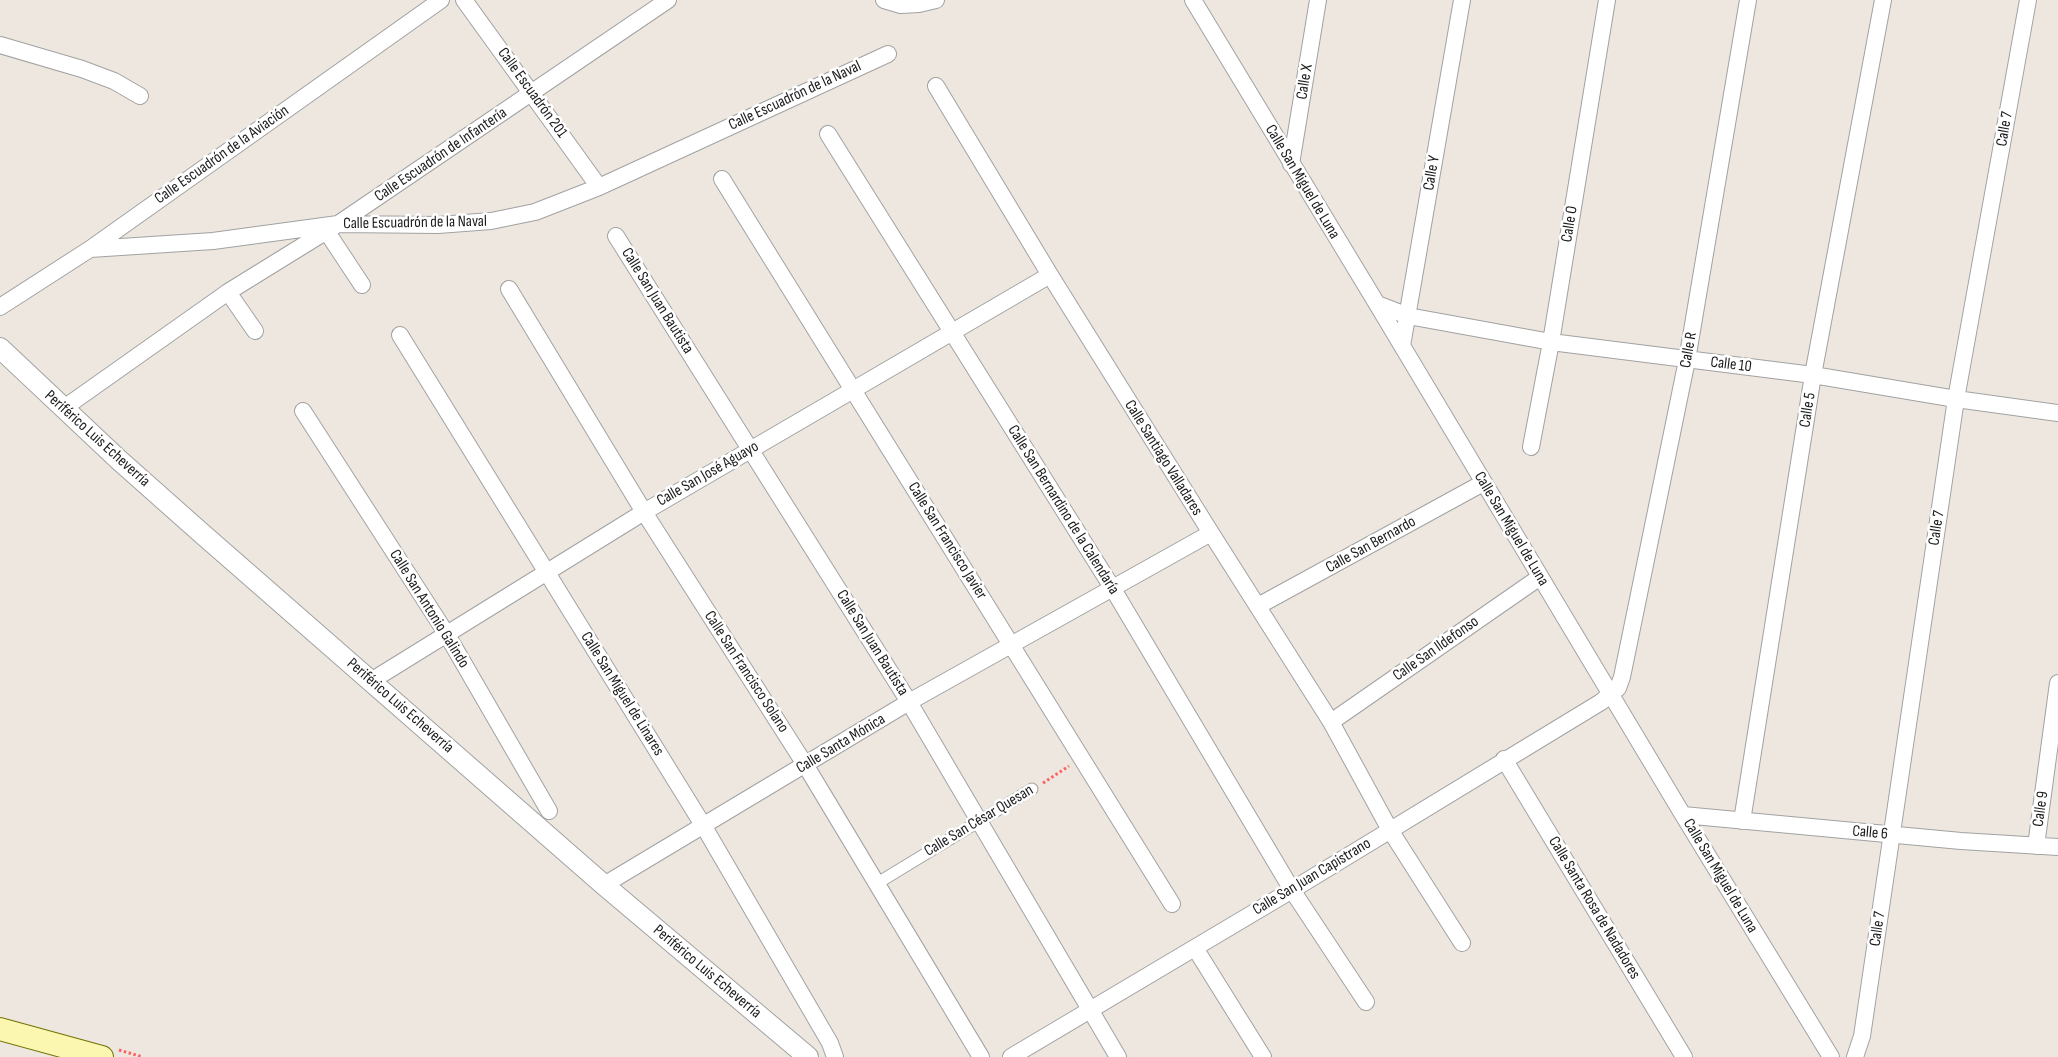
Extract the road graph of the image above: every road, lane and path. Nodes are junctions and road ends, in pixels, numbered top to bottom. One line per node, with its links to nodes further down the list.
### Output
1 (441, 0): 24 (street, Calle Escuadrón de la Aviación)
2 (464, 0): 16 (street, Calle Escuadrón 201)
3 (668, 0): 16 (street, Calle Escuadrón de Infantería)
4 (884, 0): 5 (street)
5 (936, 0)
6 (1193, 0): 19 (street, Calle San Miguel de Luna)
7 (1318, 0): 19 (street, Calle X)
8 (1462, 0): 31 (street, Calle Y)
9 (1607, 0): 35 (street, Calle O)
10 (1748, 0): 38 (street, Calle R)
11 (1883, 0): 39 (street, Calle 5)
12 (2028, 0): 41 (street, Calle 7)
13 (0, 45): 17 (street)
14 (888, 54): 21 (street, Calle Escuadrón de la Naval)
15 (936, 86): 25 (street, Calle Santiago Valladares)
16 (531, 93): 21 (street, Calle Escuadrón 201); 22 (street, Calle Escuadrón de Infantería)
17 (140, 96)
18 (828, 134): 33 (street, Calle San Bernardino de la Calendaría)
19 (1291, 164): 29 (street, Calle San Miguel de Luna)
20 (722, 179): 40 (street, Calle San Francisco Javier)
21 (599, 187): 22 (street, Calle Escuadrón de la Naval)
22 (332, 228): 24 (street, Calle Escuadrón de la Naval); 26 (street); 28 (street, Calle Escuadrón de Infantería)
23 (616, 236): 46 (street, Calle San Juan Bautista)
24 (90, 249): 30 (street, Calle Escuadrón de la Aviación)
25 (1050, 276): 33 (street, Calle San José Aguayo); 49 (street, Calle Santiago Valladares)
26 (362, 284)
27 (509, 289): 48 (street, Calle San Francisco Solano)
28 (228, 292): 32 (street); 42 (street, Calle Escuadrón de Infantería)
29 (1377, 304): 31 (street, Calle 10); 36 (street, Calle San Miguel de Luna)
30 (0, 307)
31 (1408, 316): 35 (street, Calle 10); 36 (street, Calle Y)
32 (255, 331)
33 (951, 332): 40 (street, Calle San José Aguayo); 52 (street, Calle San Bernardino de la Calendaría)
34 (400, 335): 50 (street, Calle San Miguel de Linares)
35 (1551, 342): 38 (street, Calle 10); 45 (street, Calle O)
36 (1402, 346): 47 (street, Calle San Miguel de Luna)
37 (0, 348): 42 (street, Periférico Luis Echeverría)
38 (1687, 360): 39 (street, Calle 10); 58 (street, Calle R)
39 (1813, 375): 41 (street, Calle 10); 68 (street, Calle 5)
40 (852, 390): 46 (street, Calle San José Aguayo); 55 (street, Calle San Francisco Javier)
41 (1956, 399): 44 (street, Calle 10); 71 (street, Calle 7)
42 (64, 408): 56 (street, Periférico Luis Echeverría)
43 (303, 411): 54 (street, Calle San Antonio Galindo)
44 (2058, 413)
45 (1531, 447)
46 (750, 450): 48 (street, Calle San José Aguayo); 59 (street, Calle San Juan Bautista)
47 (1483, 483): 51 (street, Calle San Miguel de Luna); 53 (street, Calle San Bernardo)
48 (644, 512): 50 (street, Calle San José Aguayo); 63 (street, Calle San Francisco Solano)
49 (1211, 534): 52 (street, Calle Santa Mónica); 53 (street, Calle Santiago Valladares)
50 (546, 572): 54 (street, Calle San José Aguayo); 69 (street, Calle San Miguel de Linares)
51 (1540, 577): 58 (street, Calle San Miguel de Luna); 60 (street, Calle San Ildefonso)
52 (1113, 589): 55 (street, Calle Santa Mónica); 76 (street, Calle San Bernardino de la Calendaría)
53 (1258, 606): 60 (street, Calle Santiago Valladares)
54 (446, 633): 56 (street, Calle San José Aguayo); 65 (street, Calle San Antonio Galindo)
55 (1012, 646): 59 (street, Calle Santa Mónica); 61 (street, Calle San Francisco Javier)
56 (371, 681): 75 (street, Periférico Luis Echeverría)
57 (2058, 683): 72 (street, Calle 9)
58 (1612, 695): 62 (street, Calle San Juan Capistrano); 66 (street, Calle San Miguel de Luna)
59 (910, 702): 63 (street, Calle Santa Mónica); 67 (street, Calle San Juan Bautista)
60 (1331, 722): 70 (street, Calle Santiago Valladares)
61 (1083, 758): 64 (path, Calle San César Quesan); 77 (street, Calle San Francisco Javier)
62 (1504, 759): 70 (street, Calle San Juan Capistrano); 90 (street, Calle Santa Rosa de Nadadores)
63 (806, 766): 69 (street, Calle Santa Mónica); 74 (street, Calle San Francisco Solano)
64 (1032, 789): 67 (street, Calle San César Quesan)
65 (549, 811)
66 (1683, 816): 68 (street, Calle 6); 91 (street, Calle San Miguel de Luna)
67 (980, 821): 74 (street, Calle San César Quesan); 81 (street, Calle San Juan Bautista)
68 (1742, 821): 71 (street, Calle 6)
69 (703, 825): 75 (street, Calle Santa Mónica); 85 (street, Calle San Miguel de Linares)
70 (1390, 830): 76 (street, Calle San Juan Capistrano); 78 (street, Calle Santiago Valladares)
71 (1891, 835): 72 (street, Calle 6); 92 (street, Calle 7)
72 (2036, 846): 73 (street, Calle 6)
73 (2058, 847)
74 (876, 884): 86 (street, Calle San Francisco Solano)
75 (604, 885): 83 (street, Periférico Luis Echeverría)
76 (1292, 890): 79 (street, Calle San Juan Capistrano); 80 (street, Calle San Bernardino de la Calendaría)
77 (1172, 904)
78 (1462, 943)
79 (1195, 948): 81 (street, Calle San Juan Capistrano); 89 (street)
80 (1366, 1002)
81 (1090, 1011): 87 (street, Calle San Juan Capistrano); 88 (street, Calle San Juan Bautista)
82 (0, 1029): 84 (main road)
83 (805, 1056)
84 (102, 1057)
85 (835, 1057)
86 (980, 1057)
87 (1011, 1057)
88 (1118, 1057)
89 (1263, 1057)
90 (1684, 1057)
91 (1830, 1057)
92 (1855, 1057)

